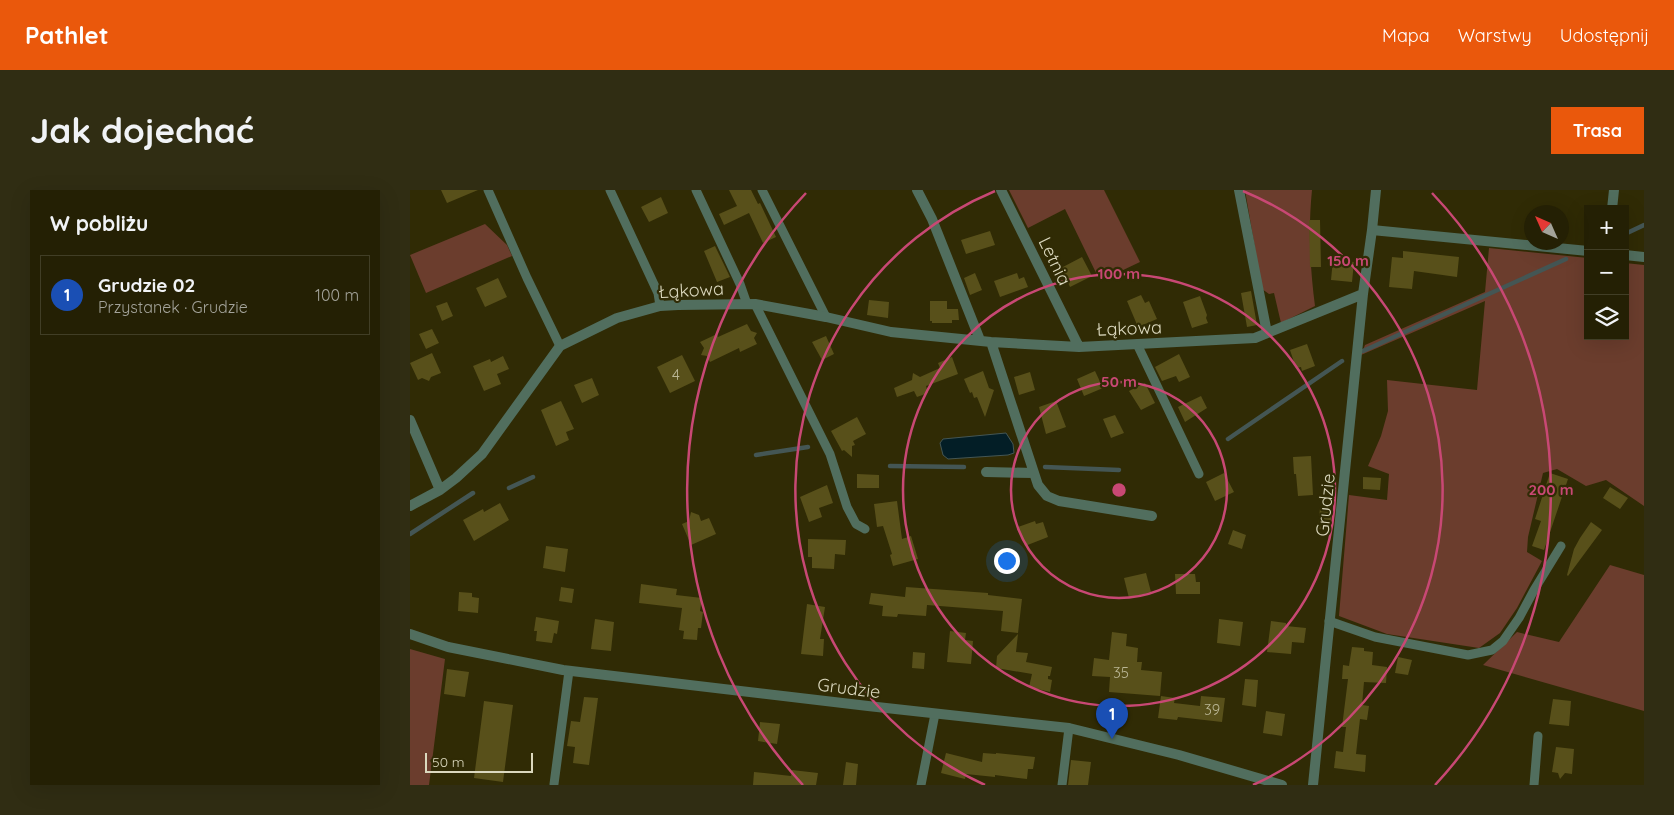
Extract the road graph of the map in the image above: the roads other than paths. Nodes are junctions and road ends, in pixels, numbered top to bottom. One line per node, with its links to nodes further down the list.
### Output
1 (488, 190): 22 (lane)
2 (610, 190): 17 (lane)
3 (696, 190): 16 (lane)
4 (762, 190): 18 (lane)
5 (917, 190): 20 (street)
6 (1001, 190): 23 (street, Letnia)
7 (1239, 190): 19 (street)
8 (1376, 190): 11 (street, Grudzie)
9 (1614, 190): 10 (street)
10 (1612, 205)
11 (1372, 230): 12 (street); 15 (street, Grudzie)
12 (1584, 250)
13 (1629, 255): 14 (street)
14 (1644, 257)
15 (1363, 294): 19 (street, Łąkowa); 33 (street, Grudzie)
16 (751, 304): 17 (street, Łąkowa); 18 (street, Łąkowa); 31 (lane)
17 (660, 306): 22 (street, Łąkowa)
18 (826, 317): 20 (street, Łąkowa)
19 (1267, 333): 21 (street, Łąkowa)
20 (986, 341): 23 (street, Łąkowa); 26 (street)
21 (1137, 344): 23 (street, Łąkowa); 27 (lane)
22 (560, 346): 28 (street, Łąkowa)
23 (1079, 347)
24 (410, 420): 28 (street)
25 (986, 472): 26 (street)
26 (1034, 473): 30 (street)
27 (1199, 474)
28 (440, 490): 29 (street, Łąkowa)
29 (410, 506)
30 (1152, 516)
31 (865, 529)
32 (1561, 546): 33 (lane)
33 (1329, 621): 43 (street, Grudzie)
34 (410, 634): 35 (street, Grudzie)
35 (569, 671): 36 (street, Grudzie); 39 (lane)
36 (935, 714): 37 (street, Grudzie); 40 (lane)
37 (1069, 728): 41 (lane); 42 (street, Grudzie)
38 (1538, 736): 44 (lane)
39 (554, 784)
40 (921, 785)
41 (1062, 785)
42 (1281, 785)
43 (1313, 785)
44 (1534, 785)

